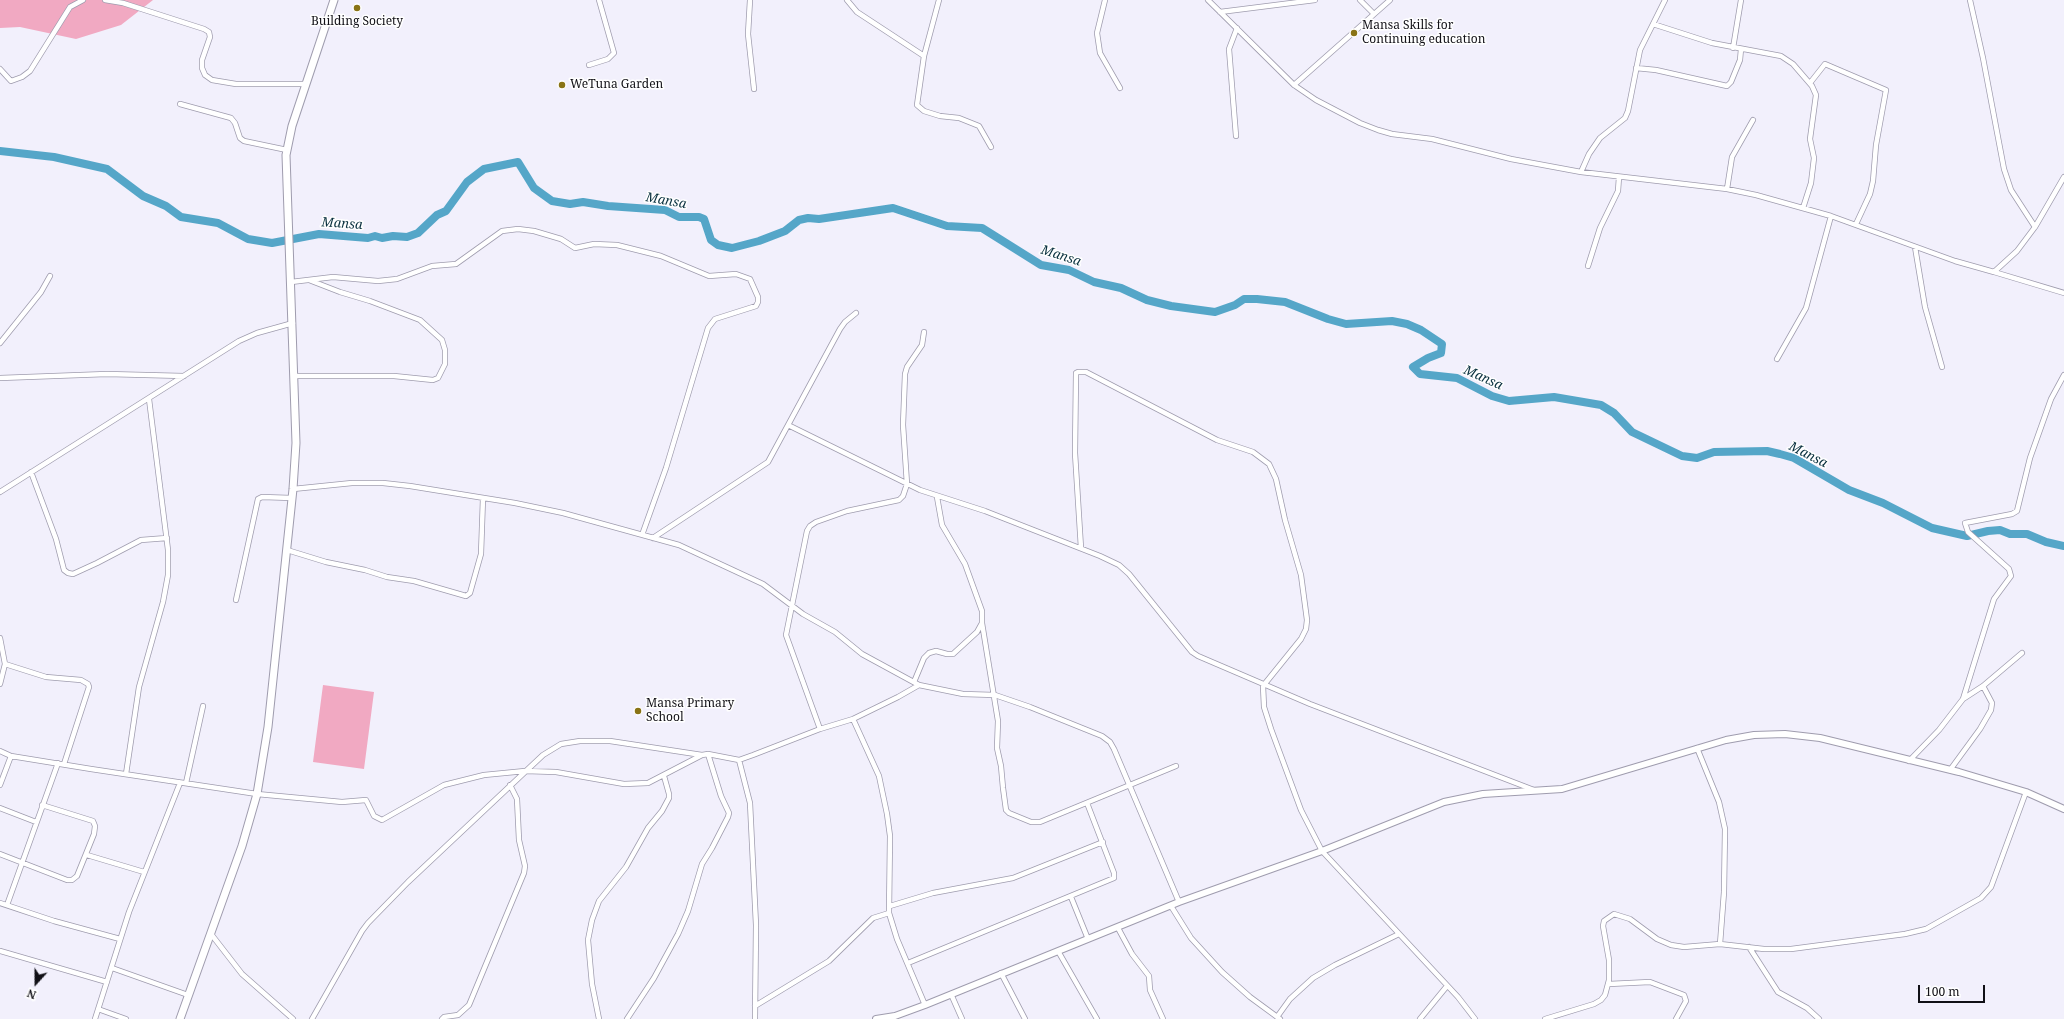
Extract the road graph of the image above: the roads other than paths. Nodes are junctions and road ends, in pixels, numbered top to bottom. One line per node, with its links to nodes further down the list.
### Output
1 (83, 0): 25 (street)
2 (105, 0): 27 (street)
3 (334, 0): 27 (main road)
4 (599, 0): 23 (street)
5 (750, 0): 30 (street)
6 (847, 0): 22 (street)
7 (939, 0): 22 (street)
8 (1105, 0): 29 (street)
9 (1208, 0): 16 (street)
10 (1315, 0): 16 (street)
11 (1360, 0): 17 (street)
12 (1390, 0): 17 (street)
13 (1665, 0): 18 (street)
14 (1741, 0): 20 (street)
15 (1970, 0): 43 (street)
16 (1220, 12): 19 (street)
17 (1374, 14): 28 (street)
18 (1653, 24): 20 (street); 24 (street)
19 (1237, 28): 28 (street); 33 (street)
20 (1733, 48): 21 (street)
21 (1741, 49): 24 (street); 26 (street)
22 (924, 56): 34 (street)
23 (589, 65)
24 (1636, 68): 36 (street)
25 (0, 69)
26 (1810, 83): 40 (street); 42 (street)
27 (306, 84): 35 (main road)
28 (1294, 85): 36 (street)
29 (1120, 88)
30 (754, 89)
31 (180, 104): 35 (street)
32 (1753, 120): 39 (street)
33 (1236, 136)
34 (991, 147)
35 (287, 150): 49 (main road)
36 (1581, 172): 37 (street)
37 (1619, 177): 39 (street); 45 (street)
38 (2064, 177): 43 (street)
39 (1727, 189): 40 (street)
40 (1803, 208): 41 (street)
41 (1831, 216): 42 (street); 55 (street)
42 (1856, 224): 44 (street)
43 (2035, 227): 46 (street)
44 (1915, 246): 46 (street); 56 (street)
45 (1588, 266)
46 (1994, 272): 50 (street)
47 (50, 276): 54 (street)
48 (308, 280): 49 (street); 59 (street); 70 (street)
49 (291, 282): 52 (main road)
50 (2064, 293)
51 (856, 313): 62 (street)
52 (293, 323): 58 (street); 59 (main road)
53 (924, 332): 64 (street)
54 (0, 343)
55 (1777, 359)
56 (1942, 367)
57 (2064, 375): 86 (street)
58 (184, 376): 60 (street); 61 (street)
59 (294, 376): 65 (main road)
60 (0, 378)
61 (150, 399): 63 (street); 71 (street)
62 (788, 425): 64 (street); 72 (street)
63 (31, 472): 66 (street); 71 (street)
64 (907, 484): 67 (street); 76 (street)
65 (293, 489): 68 (main road); 69 (street)
66 (0, 492)
67 (937, 497): 73 (street); 77 (street)
68 (292, 498): 74 (main road); 75 (street)
69 (483, 498): 70 (street); 74 (street)
70 (642, 536): 72 (street)
71 (167, 538): 102 (street)
72 (653, 538): 76 (street)
73 (1081, 548): 83 (street); 83 (street)
74 (287, 550): 111 (main road)
75 (236, 600)
76 (792, 606): 81 (street); 89 (street)
77 (982, 623): 81 (street); 85 (street)
78 (0, 638): 80 (street)
79 (2022, 653): 84 (street)
80 (5, 664): 82 (street); 98 (street)
81 (916, 683): 85 (street); 88 (street)
82 (0, 684)
83 (1263, 686): 109 (street); 118 (street)
84 (1983, 686): 86 (street); 100 (street)
85 (995, 695): 108 (street); 112 (street)
86 (1963, 699): 96 (street)
87 (203, 706): 105 (street)
88 (853, 719): 89 (street); 127 (street)
89 (820, 729): 95 (street)
90 (1697, 748): 96 (street); 109 (street); 135 (street)
91 (0, 751): 94 (street)
92 (708, 754): 93 (street); 95 (street); 159 (street)
93 (702, 755): 101 (street); 103 (street)
94 (11, 756): 97 (street); 106 (street)
95 (739, 760): 148 (street)
96 (1910, 761): 100 (street)
97 (58, 763): 98 (street); 113 (street)
98 (64, 764): 102 (street)
99 (1176, 766): 108 (street)
100 (1950, 770): 110 (street)
101 (525, 771): 103 (street); 107 (street); 111 (street)
102 (126, 774): 104 (street)
103 (664, 776): 158 (street)
104 (180, 783): 105 (street); 122 (street)
105 (186, 783): 111 (street)
106 (0, 785)
107 (510, 785): 156 (street); 157 (street)
108 (1129, 786): 112 (street); 124 (street)
109 (1536, 791): 118 (street)
110 (2026, 792): 115 (street); 136 (street)
111 (257, 794): 131 (main road)
112 (1087, 803): 117 (street)
113 (42, 805): 116 (street); 120 (street)
114 (0, 808): 116 (street)
115 (2064, 809)
116 (36, 822): 121 (street)
117 (1103, 842): 123 (street); 127 (street)
118 (1322, 851): 124 (street); 132 (street)
119 (0, 854): 121 (street)
120 (87, 854): 121 (street); 122 (street)
121 (22, 863): 126 (street)
122 (144, 872): 133 (street)
123 (1071, 897): 134 (street); 139 (street)
124 (1179, 902): 128 (street)
125 (0, 903): 126 (street)
126 (7, 905): 133 (street)
127 (890, 906): 129 (street)
128 (1171, 906): 130 (street); 151 (street)
129 (889, 913): 139 (street); 148 (street)
130 (1118, 928): 134 (street); 165 (street)
131 (211, 934): 146 (main road); 155 (street)
132 (1399, 934): 144 (street); 151 (street)
133 (120, 939): 140 (street)
134 (1088, 939): 137 (street)
135 (1720, 944): 136 (street); 143 (street)
136 (1749, 947): 170 (street)
137 (1058, 951): 141 (street); 164 (street)
138 (0, 952): 142 (street)
139 (908, 963): 147 (street)
140 (112, 968): 142 (street); 146 (street)
141 (1001, 973): 145 (street); 163 (street)
142 (107, 982): 149 (street)
143 (1609, 984): 168 (street); 169 (street)
144 (1447, 986): 166 (street); 167 (street)
145 (951, 994): 147 (street); 162 (street)
146 (188, 995): 154 (main road)
147 (925, 1005): 150 (street)
148 (755, 1006): 160 (street)
149 (98, 1009): 152 (street); 153 (street)
150 (895, 1018): 161 (street)
151 (1278, 1018)
152 (95, 1019)
153 (126, 1019)
154 (180, 1019)
155 (293, 1019)
156 (312, 1019)
157 (442, 1019)
158 (599, 1019)
159 (627, 1019)
160 (755, 1019)
161 (876, 1019)
162 (962, 1019)
163 (1025, 1019)
164 (1096, 1019)
165 (1163, 1019)
166 (1420, 1019)
167 (1475, 1019)
168 (1545, 1019)
169 (1676, 1019)
170 (1819, 1019)

